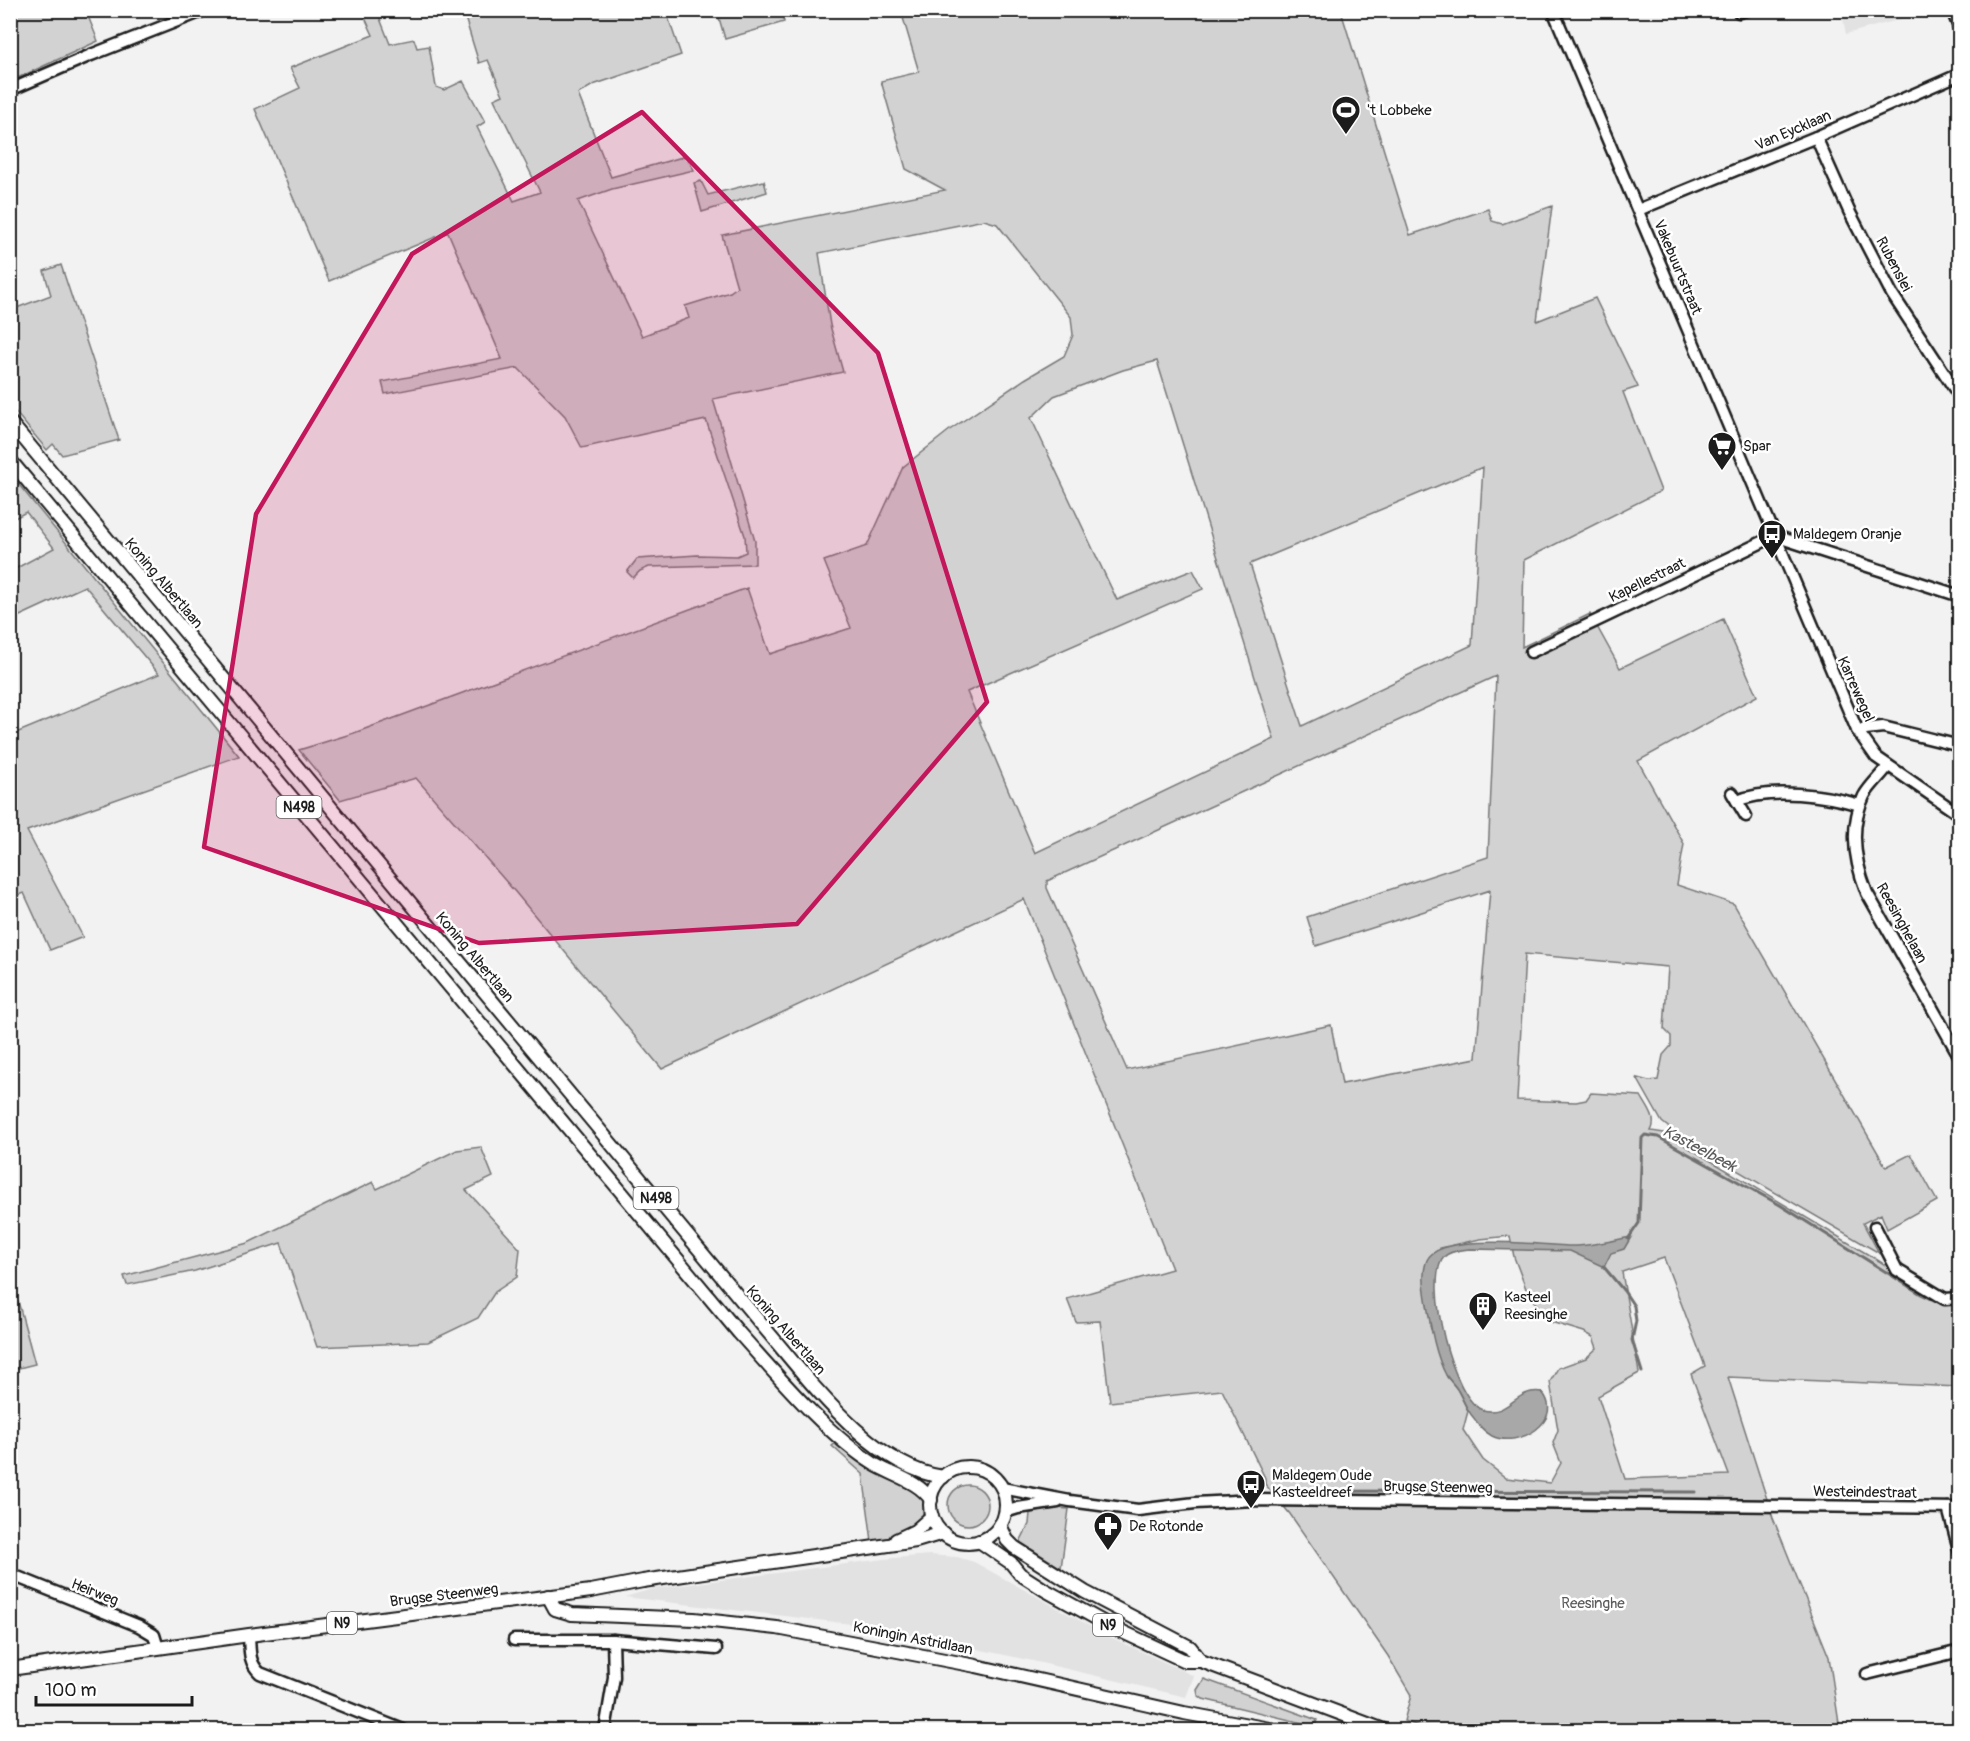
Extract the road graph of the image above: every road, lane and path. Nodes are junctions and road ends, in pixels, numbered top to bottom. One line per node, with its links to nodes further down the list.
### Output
1 (205, 10): 6 (street)
2 (1553, 10): 8 (street, Vakebuurtstraat)
3 (1952, 10): 4 (street)
4 (1959, 30)
5 (1959, 74): 7 (street, Van Eycklaan)
6 (10, 90)
7 (1816, 137): 8 (street, Van Eycklaan); 9 (street, Rubenslei)
8 (1638, 210): 12 (street, Vakebuurtstraat)
9 (1959, 397)
10 (10, 422): 24 (main road, Koning Albertlaan / N498)
11 (10, 460): 26 (main road, N498)
12 (1775, 536): 13 (street); 14 (street, Kapellestraat); 15 (street, Karrewegel)
13 (1959, 596)
14 (1531, 652)
15 (1857, 730): 16 (street); 17 (street, Karrewegel)
16 (1959, 746)
17 (1888, 766): 18 (street, Reesinghelaan); 19 (street, Karrewegel)
18 (1860, 806): 20 (street); 21 (street, Reesinghelaan)
19 (1959, 815)
20 (1746, 816)
21 (1959, 1057)
22 (1875, 1227): 23 (street)
23 (1959, 1298)
24 (943, 1477): 25 (main road, Brugse Steenweg); 26 (main road)
25 (1002, 1488): 27 (street, Brugse Steenweg); 30 (main road)
26 (931, 1500): 31 (main road)
27 (1071, 1501): 28 (street, Brugse Steenweg); 30 (street, Brugse Steenweg)
28 (1771, 1506): 29 (street, Westeindestraat)
29 (1954, 1508): 36 (street)
30 (1005, 1512): 32 (main road)
31 (932, 1516): 33 (main road); 35 (main road, Brugse Steenweg / N9)
32 (1000, 1525): 34 (main road); 45 (main road, N9)
33 (943, 1533): 34 (main road); 35 (main road, Brugse Steenweg / N9)
34 (979, 1541): 45 (main road, N9)
35 (880, 1547): 38 (main road, Brugse Steenweg / N9)
36 (1959, 1553)
37 (10, 1574): 42 (street, Heirweg)
38 (548, 1596): 39 (main road, Brugse Steenweg / N9); 50 (main road, Koningin Astridlaan)
39 (249, 1635): 42 (main road, Brugse Steenweg / N9); 48 (street)
40 (514, 1640): 41 (street)
41 (613, 1640): 43 (street); 49 (street)
42 (158, 1648): 46 (main road, Brugse Steenweg / N9)
43 (716, 1649)
44 (1959, 1651): 47 (street)
45 (1201, 1661): 51 (main road, N9)
46 (10, 1669)
47 (1867, 1674)
48 (403, 1731)
49 (605, 1731)
50 (1275, 1731)
51 (1384, 1731)

